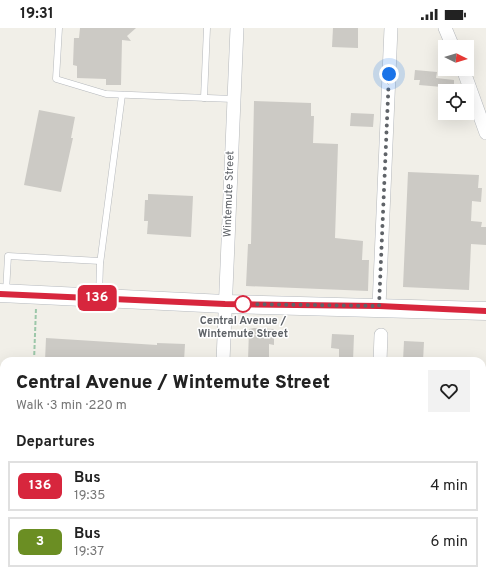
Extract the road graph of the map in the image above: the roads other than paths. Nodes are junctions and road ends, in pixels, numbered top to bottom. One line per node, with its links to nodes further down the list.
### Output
1 (59, 28): 8 (lane)
2 (207, 28): 9 (lane)
3 (236, 28): 10 (street, Wintemute Street)
4 (391, 28): 16 (street)
5 (445, 28): 6 (street)
6 (450, 40)
7 (466, 76): 11 (street)
8 (122, 94): 9 (lane); 12 (lane)
9 (204, 98): 10 (lane)
10 (233, 99): 15 (street, Wintemute Street)
11 (486, 133)
12 (100, 261): 13 (lane); 14 (lane)
13 (3, 294): 14 (main road)
14 (99, 298): 15 (main road)
15 (225, 304): 16 (main road); 19 (street, Wintemute Street)
16 (379, 306): 17 (main road)
17 (486, 311)
18 (381, 335): 20 (street)
19 (223, 357)
20 (380, 357)

